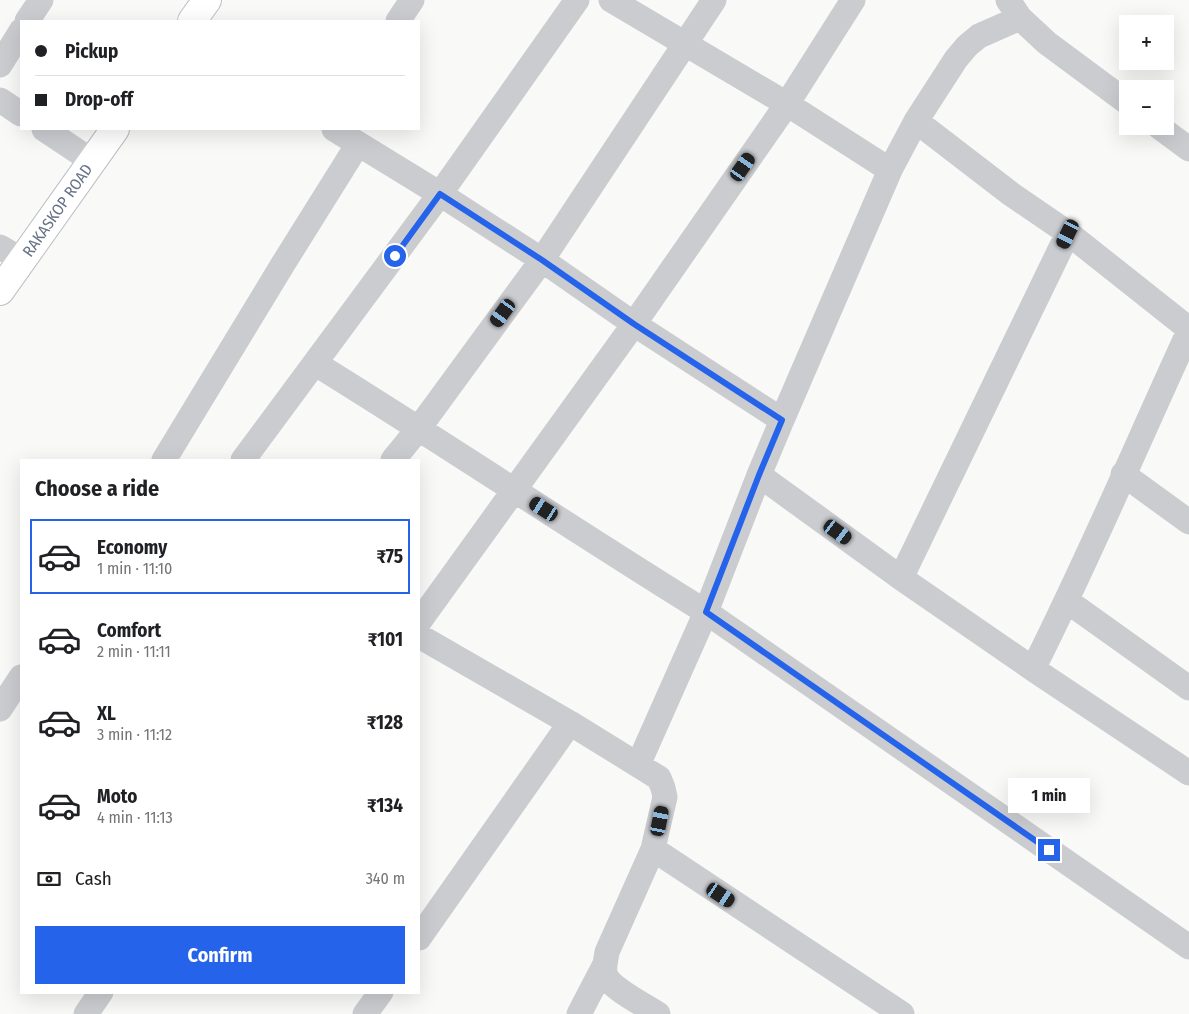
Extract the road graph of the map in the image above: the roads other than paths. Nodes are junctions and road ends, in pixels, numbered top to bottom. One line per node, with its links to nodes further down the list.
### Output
1 (40, 0): 9 (street)
2 (207, 0): 10 (main road)
3 (412, 0): 11 (street)
4 (577, 0): 28 (street)
5 (611, 0): 13 (street)
6 (714, 0): 13 (street)
7 (853, 0): 17 (street)
8 (1014, 9): 15 (street); 19 (street)
9 (28, 20)
10 (193, 20)
11 (399, 20)
12 (20, 33): 14 (street)
13 (684, 44): 17 (street); 31 (street)
14 (0, 65)
15 (1119, 96)
16 (0, 100): 18 (street)
17 (787, 104): 27 (street); 33 (street)
18 (20, 113)
19 (916, 121): 27 (street); 29 (street)
20 (46, 130): 26 (street)
21 (114, 130): 26 (main road, RAKASKOP ROAD)
22 (336, 130): 24 (street)
23 (1170, 135): 25 (street)
24 (358, 144): 28 (street); 38 (street)
25 (1189, 149)
26 (92, 161): 30 (main road, RAKASKOP ROAD)
27 (890, 170): 36 (street)
28 (440, 194): 31 (street); 35 (street)
29 (1068, 234): 34 (street); 45 (street)
30 (11, 254): 32 (main road, RAKASKOP ROAD)
31 (542, 260): 33 (street); 37 (street)
32 (0, 291)
33 (634, 324): 36 (street); 43 (street)
34 (1189, 330): 41 (street)
35 (316, 364): 37 (street); 39 (street)
36 (782, 420): 42 (street)
37 (419, 428): 40 (street); 43 (street)
38 (165, 459)
39 (244, 459)
40 (394, 459)
41 (1123, 474): 44 (street); 46 (street)
42 (759, 475): 45 (street); 47 (street)
43 (514, 490): 47 (street); 48 (street)
44 (1189, 522)
45 (901, 578): 50 (street)
46 (1067, 601): 50 (street); 52 (street)
47 (706, 612): 55 (street); 59 (street)
48 (420, 621)
49 (420, 637): 54 (street)
50 (1033, 669): 56 (street)
51 (20, 679): 53 (street)
52 (1189, 688)
53 (0, 709)
54 (570, 723): 55 (street); 58 (street)
55 (638, 765): 57 (street)
56 (1189, 773)
57 (653, 849): 60 (street); 67 (street)
58 (420, 937)
59 (1189, 947)
60 (604, 966): 65 (street); 66 (street)
61 (99, 994): 63 (street)
62 (379, 994): 64 (street)
63 (86, 1014)
64 (366, 1014)
65 (579, 1014)
66 (658, 1014)
67 (902, 1014)

